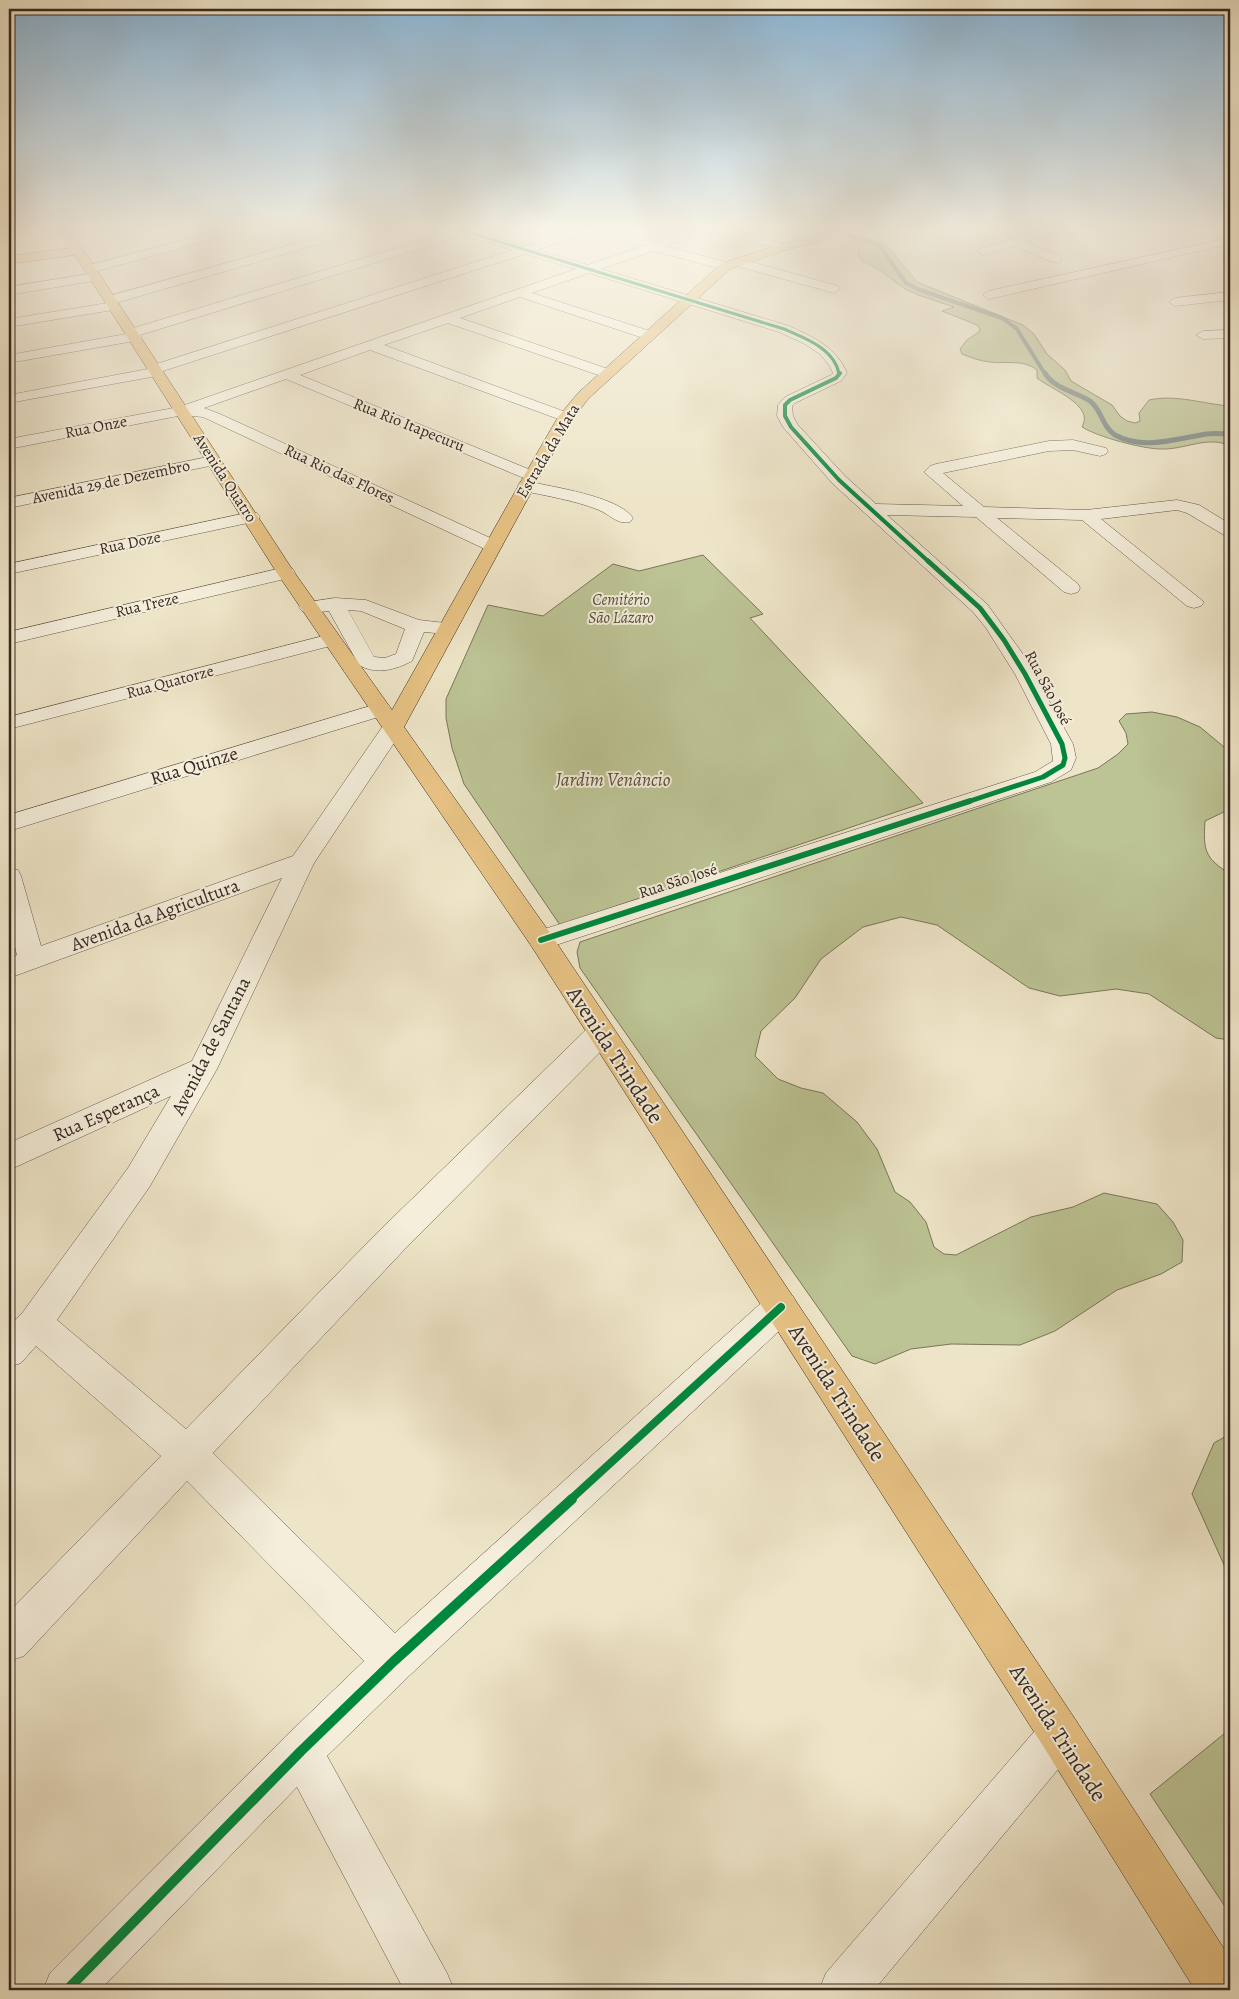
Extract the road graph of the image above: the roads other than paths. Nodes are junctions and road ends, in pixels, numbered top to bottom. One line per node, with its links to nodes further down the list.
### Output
1 (28, 319): 10 (street)
2 (124, 319): 13 (main road, Avenida Quatro)
3 (184, 319): 13 (street)
4 (313, 319): 17 (street)
5 (443, 319): 15 (street)
6 (451, 319): 18 (street)
7 (598, 319): 14 (street)
8 (666, 319): 14 (main road, Estrada da Mata)
9 (754, 319): 28 (street, Rua São José)
10 (9, 323)
11 (1203, 334): 12 (street)
12 (1230, 334)
13 (134, 335): 16 (street); 17 (main road, Avenida Quatro)
14 (648, 336): 18 (main road, Estrada da Mata)
15 (370, 345): 19 (street); 22 (street)
16 (9, 359)
17 (156, 371): 20 (street); 21 (main road, Avenida Quatro)
18 (606, 373): 22 (main road, Estrada da Mata)
19 (286, 374): 21 (street); 26 (street, Rua Rio Itapecuru)
20 (9, 399)
21 (182, 411): 23 (street, Rua Onze); 25 (main road, Avenida Quatro); 34 (street, Rua Rio das Flores)
22 (566, 417): 26 (main road, Estrada da Mata)
23 (9, 444)
24 (1100, 451): 29 (street)
25 (213, 461): 27 (street, Avenida 29 de Dezembro); 31 (main road, Avenida Quatro)
26 (529, 481): 32 (street, Rua Rio Itapecuru); 34 (main road, Estrada da Mata)
27 (9, 503)
28 (870, 509): 29 (street); 50 (street, Rua São José)
29 (982, 512): 30 (street); 37 (street)
30 (1086, 515): 33 (street); 38 (street)
31 (250, 517): 35 (street, Rua Doze); 36 (main road, Avenida Quatro)
32 (624, 518)
33 (1230, 531)
34 (493, 546): 42 (main road, Estrada da Mata)
35 (9, 569)
36 (286, 573): 40 (main road, Avenida Quatro); 43 (street, Rua Treze)
37 (1071, 588)
38 (1194, 602)
39 (335, 604): 40 (street); 41 (street); 41 (street)
40 (309, 607): 44 (main road, Avenida Quatro)
41 (416, 626): 42 (street)
42 (447, 628): 45 (main road, Estrada da Mata)
43 (9, 638)
44 (331, 640): 45 (main road, Avenida Quatro); 46 (street, Rua Quatorze)
45 (386, 718): 47 (street, Rua Quinze); 48 (street, Avenida de Santana); 50 (main road, Avenida Trindade)
46 (9, 723)
47 (9, 823)
48 (302, 862): 51 (street, Avenida da Agricultura); 53 (street, Avenida de Santana)
49 (9, 876): 51 (street)
50 (541, 940): 52 (main road, Avenida Trindade)
51 (20, 964)
52 (601, 1033): 55 (main road, Avenida Trindade); 58 (street)
53 (203, 1069): 54 (street, Rua Esperança); 56 (street, Avenida de Santana)
54 (9, 1157)
55 (781, 1307): 60 (street); 61 (main road, Avenida Trindade)
56 (35, 1323): 57 (street, Avenida de Santana); 58 (street)
57 (9, 1351)
58 (186, 1454): 59 (street); 60 (street)
59 (9, 1640)
60 (394, 1661): 62 (street)
61 (1060, 1734): 65 (street); 66 (main road, Avenida Trindade)
62 (301, 1751): 63 (street); 64 (street)
63 (67, 1990)
64 (430, 1990)
65 (844, 1990)
66 (1223, 1990)

